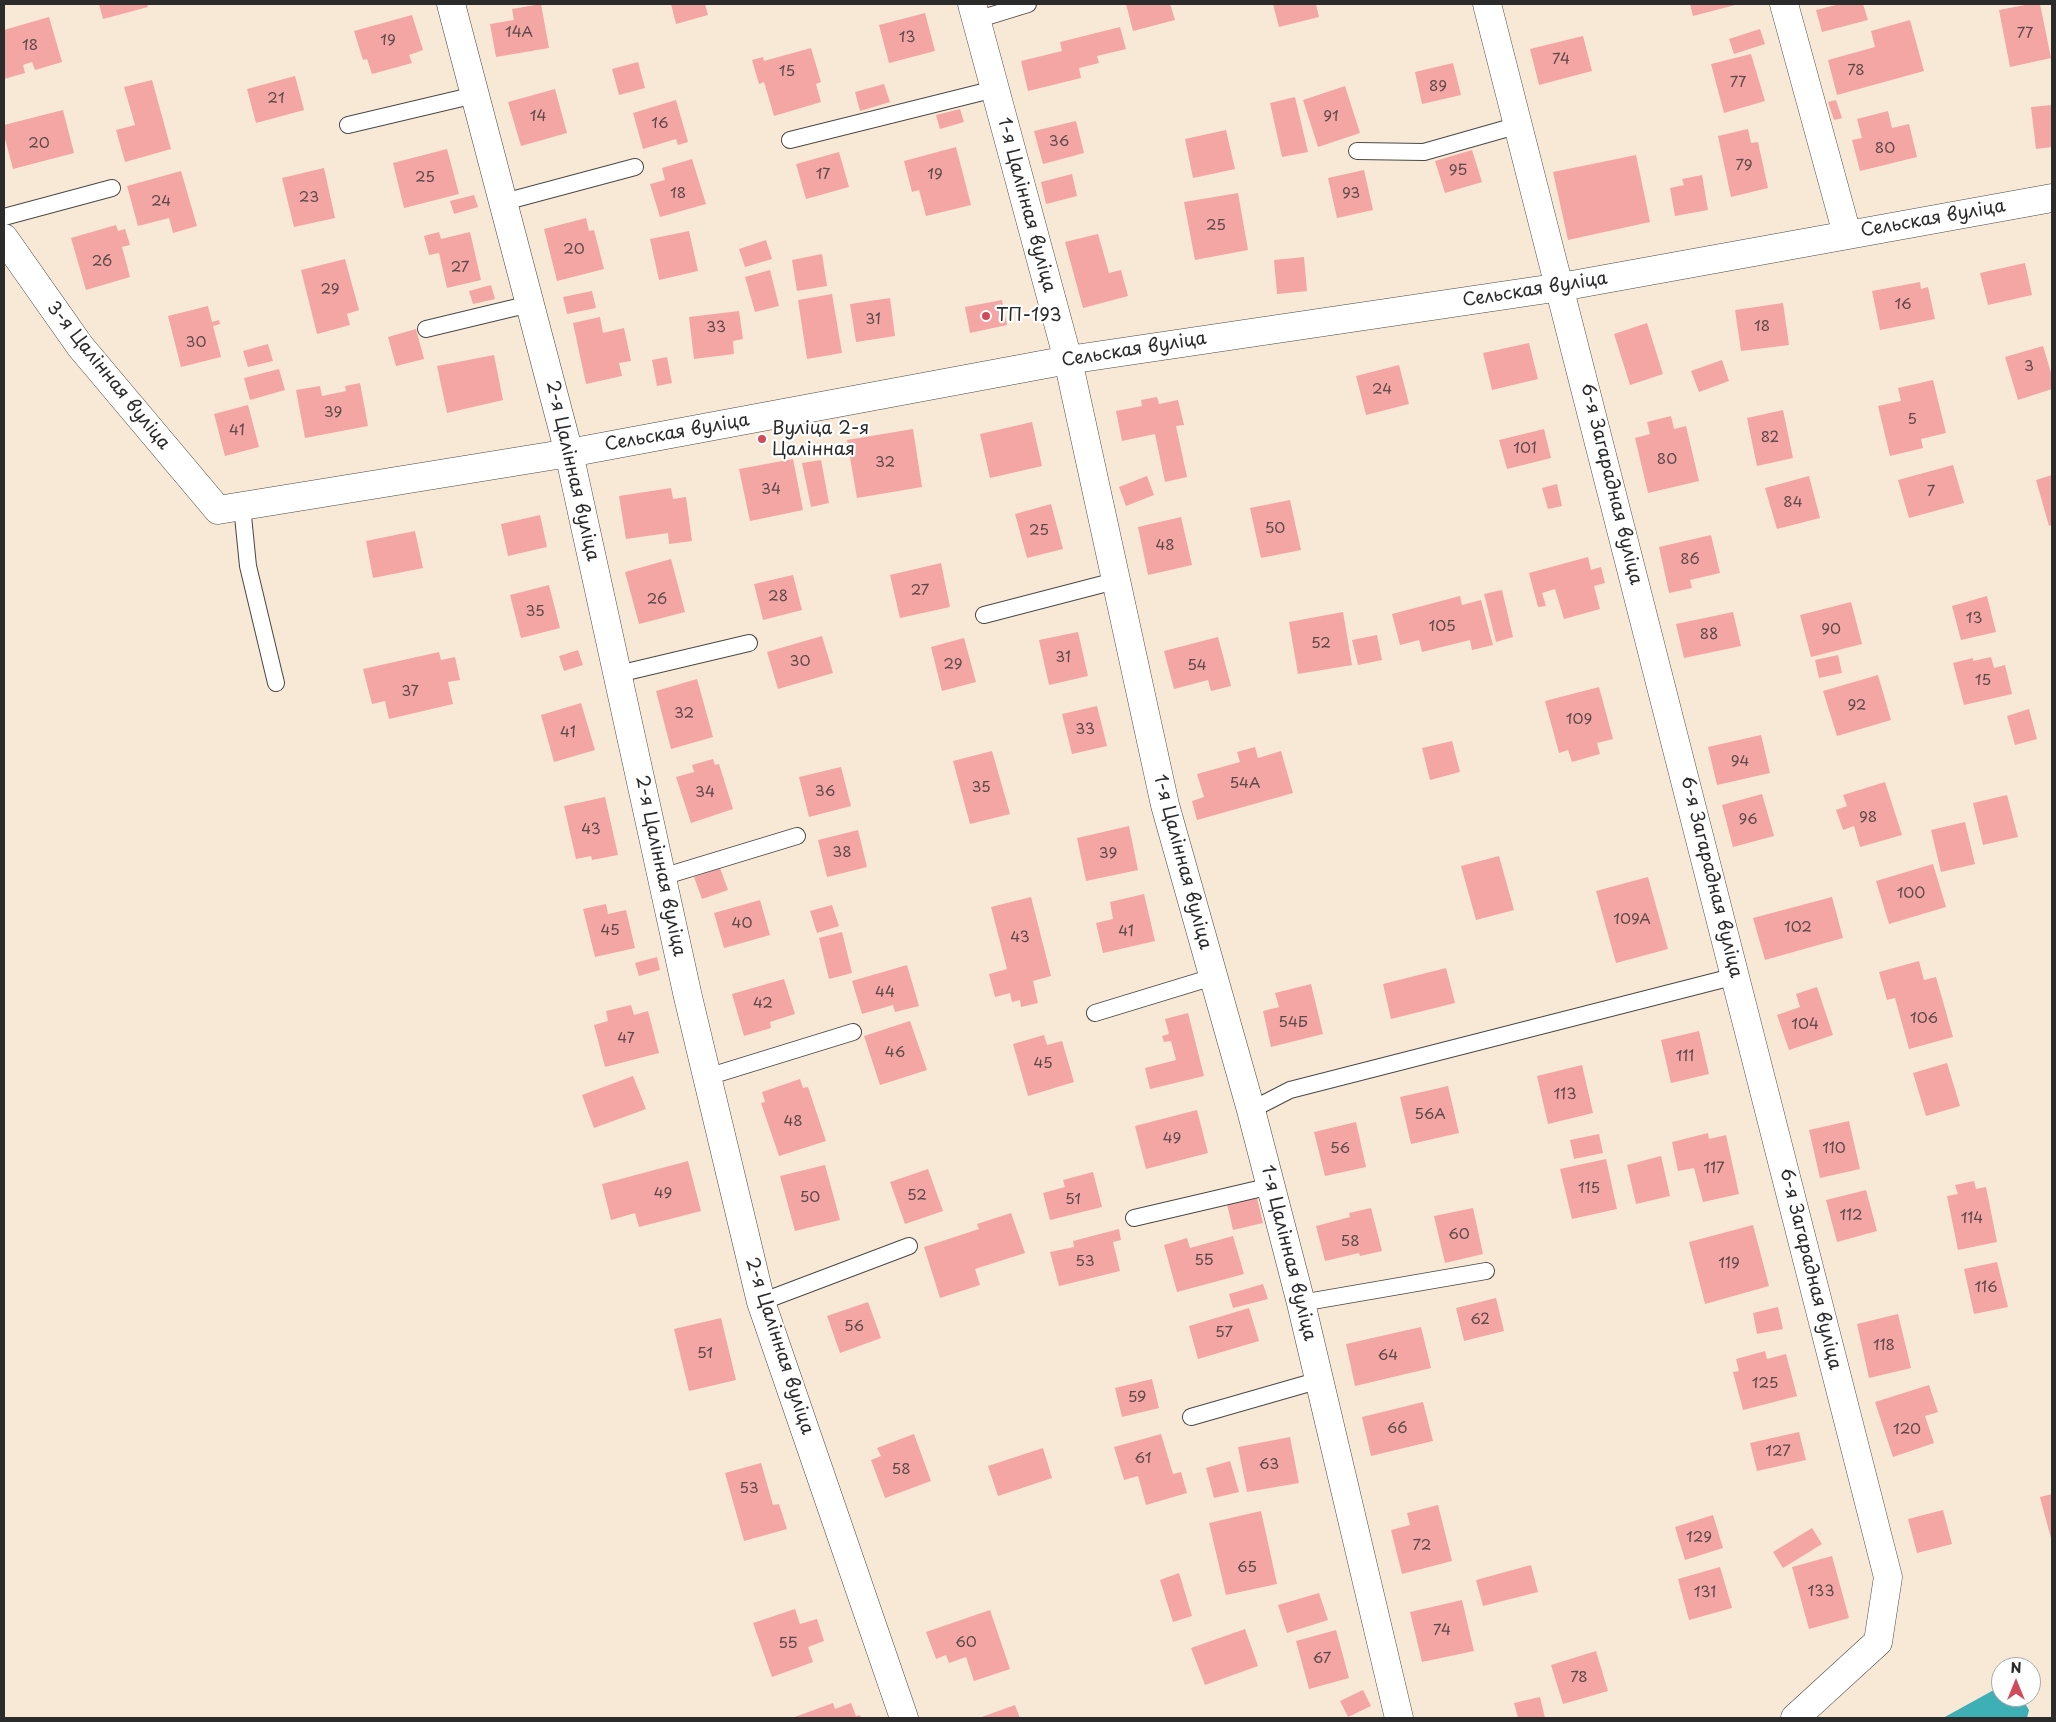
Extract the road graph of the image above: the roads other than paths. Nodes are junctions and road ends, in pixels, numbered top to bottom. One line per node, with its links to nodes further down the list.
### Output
1 (451, 4): 7 (street, 2-я Цалінная вуліца)
2 (1028, 4): 5 (lane)
3 (1487, 4): 9 (street, 6-я Загарадная вуліца)
4 (1784, 4): 17 (street)
5 (974, 12): 6 (street, 1-я Цалінная вуліца)
6 (995, 89): 10 (lane); 22 (street, 1-я Цалінная вуліца)
7 (475, 94): 8 (lane); 14 (street, 2-я Цалінная вуліца)
8 (348, 125)
9 (1519, 125): 11 (lane); 19 (street, 6-я Загарадная вуліца)
10 (790, 140)
11 (1357, 151)
12 (635, 167): 14 (lane)
13 (112, 188): 16 (lane)
14 (504, 202): 20 (street, 2-я Цалінная вуліца)
15 (2050, 204): 17 (street, Сельская вуліца)
16 (4, 217)
17 (1847, 234): 19 (street, Сельская вуліца)
18 (4, 238): 24 (street, 3-я Цалінная вуліца)
19 (1561, 287): 22 (street, Сельская вуліца); 32 (street, 6-я Загарадная вуліца)
20 (530, 304): 21 (lane); 23 (street, 2-я Цалінная вуліца)
21 (426, 329)
22 (1068, 360): 23 (street, Сельская вуліца); 25 (street, 1-я Цалінная вуліца)
23 (569, 453): 24 (street, Сельская вуліца); 28 (street, 2-я Цалінная вуліца)
24 (230, 508): 29 (lane)
25 (1115, 581): 26 (lane); 33 (street, 1-я Цалінная вуліца)
26 (984, 615)
27 (750, 642): 28 (lane)
28 (618, 674): 31 (street, 2-я Цалінная вуліца)
29 (276, 683)
30 (797, 836): 31 (lane)
31 (662, 877): 36 (street, 2-я Цалінная вуліца)
32 (1736, 976): 37 (lane); 48 (street, 6-я Загарадная вуліца)
33 (1213, 977): 34 (lane); 37 (street, 1-я Цалінная вуліца)
34 (1095, 1013)
35 (853, 1032): 36 (lane)
36 (707, 1077): 42 (street, 2-я Цалінная вуліца)
37 (1251, 1110): 38 (street, 1-я Цалінная вуліца)
38 (1270, 1186): 39 (lane); 43 (street, 1-я Цалінная вуліца)
39 (1134, 1218)
40 (909, 1246): 42 (lane)
41 (1486, 1271): 43 (lane)
42 (761, 1302): 46 (street, 2-я Цалінная вуліца)
43 (1301, 1302): 44 (street, 1-я Цалінная вуліца)
44 (1320, 1380): 45 (lane); 47 (street, 1-я Цалінная вуліца)
45 (1191, 1417)
46 (904, 1718)
47 (1400, 1718)
48 (1795, 1718)

